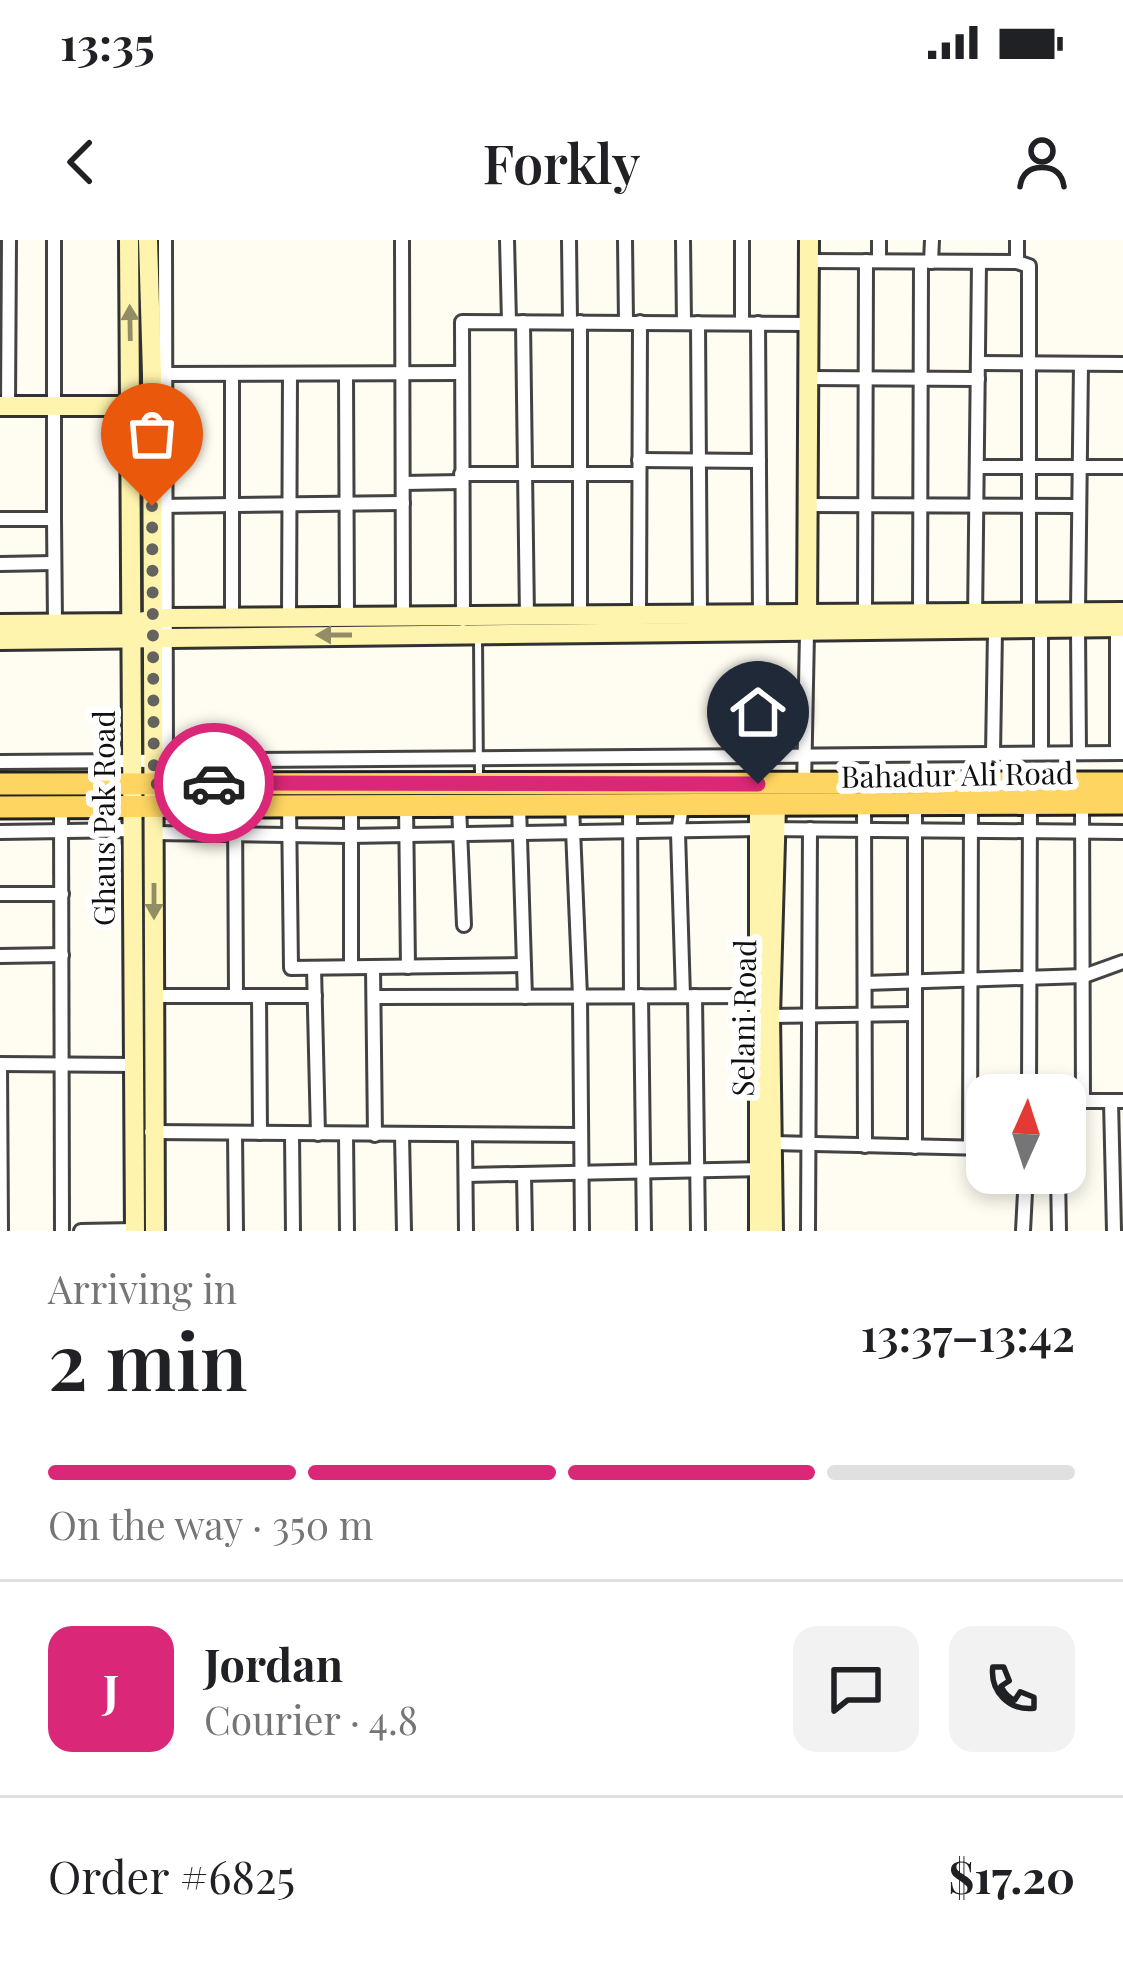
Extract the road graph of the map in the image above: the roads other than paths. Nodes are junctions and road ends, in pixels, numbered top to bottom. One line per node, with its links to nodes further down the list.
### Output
1 (9, 240): 21 (street)
2 (54, 240): 46 (street)
3 (129, 240): 47 (street, one-way to 3)
4 (148, 240): 36 (street)
5 (165, 240): 36 (street)
6 (402, 240): 40 (street)
7 (507, 240): 23 (street)
8 (569, 240): 24 (street)
9 (625, 240): 25 (street)
10 (683, 240): 26 (street)
11 (742, 240): 27 (street)
12 (809, 240): 16 (street)
13 (879, 240): 17 (street)
14 (932, 240): 18 (street)
15 (1017, 240): 20 (street)
16 (809, 261): 17 (street); 29 (street)
17 (872, 261): 18 (street); 42 (street)
18 (926, 262): 19 (street); 43 (street)
19 (979, 262): 20 (street); 31 (street)
20 (1017, 262): 32 (street)
21 (4, 282): 22 (street)
22 (4, 321): 30 (street)
23 (516, 322): 24 (street); 35 (street); 56 (street)
24 (575, 322): 25 (street); 57 (street)
25 (633, 322): 26 (street); 51 (street)
26 (691, 323): 27 (street); 49 (street)
27 (742, 323): 28 (street)
28 (758, 323): 29 (street); 50 (street)
29 (808, 324): 41 (street)
30 (4, 359): 45 (street)
31 (978, 363): 32 (street); 44 (street)
32 (1030, 364): 33 (street); 53 (street)
33 (1081, 364): 34 (street); 54 (street)
34 (1123, 364)
35 (459, 373): 40 (street); 58 (street)
36 (158, 374): 37 (street); 48 (street); 66 (street)
37 (232, 374): 38 (street); 63 (street)
38 (290, 374): 39 (street); 62 (street)
39 (346, 374): 40 (street); 60 (street)
40 (403, 374): 59 (street)
41 (808, 378): 42 (street); 64 (street)
42 (866, 378): 43 (street); 65 (street)
43 (921, 379): 44 (street); 67 (street)
44 (978, 379): 52 (street)
45 (4, 406): 46 (street)
46 (53, 406): 47 (street); 71 (street)
47 (131, 406): 48 (street); 94 (street)
48 (152, 406): 66 (street)
49 (698, 461): 50 (street); 51 (street); 84 (street)
50 (759, 461): 80 (street)
51 (639, 467): 57 (street); 79 (street)
52 (977, 467): 53 (street); 68 (street)
53 (1031, 467): 54 (street); 69 (street)
54 (1079, 467): 55 (street); 70 (street)
55 (1123, 467)
56 (525, 474): 57 (street); 58 (street); 86 (street)
57 (580, 474): 83 (street)
58 (461, 478): 59 (street); 93 (street)
59 (403, 483): 61 (street)
60 (347, 502): 61 (street); 62 (street); 82 (street)
61 (403, 502): 85 (street)
62 (289, 503): 63 (street); 78 (street)
63 (232, 505): 66 (street); 81 (street)
64 (808, 505): 65 (street); 91 (street)
65 (865, 505): 67 (street); 77 (street)
66 (158, 506): 94 (street)
67 (920, 506): 68 (street); 76 (street)
68 (976, 506): 69 (street); 92 (street)
69 (1030, 506): 70 (street); 75 (street)
70 (1078, 506): 87 (street)
71 (54, 519): 72 (street); 73 (street)
72 (0, 520)
73 (53, 563): 74 (street); 90 (street)
74 (0, 564)
75 (1028, 613): 87 (street); 92 (street)
76 (920, 614): 77 (street); 92 (street)
77 (865, 615): 91 (street)
78 (289, 616): 81 (street); 82 (street)
79 (639, 616): 83 (street); 84 (street)
80 (760, 616): 84 (street); 91 (street)
81 (232, 617): 94 (street)
82 (347, 617): 85 (street)
83 (580, 617): 86 (street)
84 (700, 617)
85 (403, 618): 93 (street)
86 (527, 618): 93 (street)
87 (1078, 621): 88 (street); 95 (street); 98 (street)
88 (1121, 622): 99 (street)
89 (0, 624): 90 (street)
90 (55, 625): 94 (street)
91 (807, 625): 92 (street); 93 (street); 101 (street)
92 (982, 625): 95 (street); 100 (street)
93 (468, 628): 94 (street, one-way to 94); 102 (lane)
94 (150, 629): 96 (street); 104 (street)
95 (1041, 630): 97 (street)
96 (0, 640)
97 (1041, 753): 98 (street); 100 (street)
98 (1079, 753): 99 (street)
99 (1120, 753)
100 (993, 754): 101 (street)
101 (805, 756): 102 (street); 108 (street)
102 (479, 758): 104 (street); 106 (lane)
103 (0, 762): 104 (street)
104 (149, 781): 105 (main road, Bahadur Ali Road); 106 (main road, Bahadur Ali Road); 115 (main road, Bahadur Ali Road); 116 (main road, Bahadur Ali Road); 133 (street)
105 (0, 784)
106 (479, 784): 108 (main road, Bahadur Ali Road)
107 (1123, 784): 108 (main road, Bahadur Ali Road)
108 (804, 795): 114 (main road, Bahadur Ali Road); 126 (main road, Bahadur Ali Road)
109 (971, 803): 110 (main road, Bahadur Ali Road); 113 (main road, Bahadur Ali Road); 130 (street)
110 (1030, 803): 111 (main road, Bahadur Ali Road); 131 (street)
111 (1082, 803): 112 (main road, Bahadur Ali Road); 136 (street)
112 (1123, 803)
113 (915, 804): 114 (main road, Bahadur Ali Road); 135 (street)
114 (863, 805): 129 (street)
115 (62, 806): 125 (main road, Bahadur Ali Road); 128 (street)
116 (235, 806): 117 (main road, Bahadur Ali Road); 140 (street)
117 (289, 806): 118 (main road, Bahadur Ali Road); 141 (street)
118 (351, 806): 119 (main road, Bahadur Ali Road); 144 (street)
119 (406, 806): 120 (main road, Bahadur Ali Road); 145 (street)
120 (459, 806): 121 (main road, Bahadur Ali Road); 142 (street)
121 (519, 806): 122 (main road, Bahadur Ali Road); 138 (street)
122 (572, 806): 123 (main road, Bahadur Ali Road); 139 (street)
123 (630, 806): 124 (main road, Bahadur Ali Road); 143 (street)
124 (682, 806): 126 (main road, Bahadur Ali Road); 134 (street)
125 (0, 807)
126 (767, 818): 127 (street); 134 (street); 171 (street, Selani Road)
127 (810, 829): 129 (street); 172 (street)
128 (62, 831): 132 (street); 133 (street); 147 (street)
129 (863, 831): 135 (street); 161 (street)
130 (972, 831): 131 (street); 135 (street); 159 (street)
131 (1029, 831): 136 (street); 158 (street)
132 (0, 832)
133 (143, 832): 140 (street); 162 (street, one-way to 162); 177 (street, Ghaus Pak Road)
134 (678, 832): 143 (street); 168 (street)
135 (915, 832): 160 (street)
136 (1082, 832): 137 (street); 157 (street)
137 (1123, 832)
138 (517, 834): 139 (street); 142 (street); 152 (street)
139 (574, 834): 143 (street); 166 (street)
140 (233, 835): 141 (street); 163 (street)
141 (289, 835): 144 (street); 155 (street)
142 (459, 835): 145 (street); 148 (street)
143 (628, 835): 167 (street)
144 (349, 836): 145 (street); 156 (street)
145 (404, 836): 154 (street)
146 (0, 894): 147 (street)
147 (62, 894): 150 (street)
148 (464, 925)
149 (0, 956): 150 (street)
150 (62, 956): 176 (street)
151 (1123, 962): 157 (street)
152 (524, 965): 154 (street); 170 (street)
153 (373, 967): 154 (street); 156 (street); 169 (street)
154 (408, 967)
155 (314, 968): 156 (street); 165 (street)
156 (351, 968)
157 (1084, 976): 158 (street); 180 (street)
158 (1028, 978): 159 (street); 179 (street)
159 (971, 979): 160 (street); 178 (street)
160 (914, 982): 161 (street); 174 (street)
161 (865, 983): 173 (street)
162 (154, 996): 163 (street); 184 (street)
163 (236, 996): 164 (street)
164 (259, 996): 165 (street); 186 (street)
165 (315, 996): 188 (street)
166 (580, 996): 167 (street); 170 (street); 192 (street)
167 (636, 996): 168 (street); 202 (street)
168 (689, 996): 171 (street); 201 (street)
169 (374, 997): 170 (street); 190 (street)
170 (525, 997)
171 (767, 1003): 172 (street); 194 (street, Selani Road); 200 (street, Selani Road)
172 (809, 1013): 173 (street); 195 (street)
173 (864, 1014): 174 (street); 196 (street)
174 (913, 1014): 197 (street)
175 (0, 1064): 176 (street); 183 (street)
176 (62, 1064): 177 (street); 210 (street)
177 (134, 1065): 184 (street, Ghaus Pak Road)
178 (972, 1074)
179 (1029, 1074)
180 (1083, 1074)
181 (1086, 1101): 182 (street)
182 (1117, 1101): 228 (street)
183 (0, 1109): 199 (street)
184 (144, 1132): 185 (street); 212 (street, Ghaus Pak Road); 213 (street)
185 (235, 1133): 186 (street); 214 (street)
186 (260, 1133): 187 (street)
187 (292, 1134): 188 (street); 215 (street)
188 (318, 1134): 189 (street)
189 (346, 1134): 190 (street); 216 (street)
190 (375, 1135): 191 (street)
191 (402, 1135): 193 (street); 217 (street)
192 (581, 1135): 193 (street); 203 (street)
193 (465, 1136): 205 (street)
194 (772, 1143): 195 (street); 200 (street, Selani Road)
195 (808, 1144): 196 (street); 225 (street)
196 (865, 1145): 197 (street)
197 (915, 1147): 198 (street)
198 (966, 1147)
199 (0, 1148): 206 (street)
200 (765, 1169): 201 (street); 223 (street, Selani Road); 224 (street, Selani Road)
201 (697, 1170): 202 (street); 222 (street)
202 (643, 1171): 203 (street); 221 (street)
203 (582, 1172): 204 (street); 220 (street)
204 (524, 1174): 205 (street); 219 (street)
205 (466, 1175): 218 (street)
206 (0, 1188): 209 (street)
207 (1025, 1194): 226 (street)
208 (1059, 1194): 227 (street)
209 (1, 1230)
210 (62, 1231)
211 (81, 1231): 212 (street)
212 (135, 1231)
213 (155, 1231)
214 (236, 1231)
215 (293, 1231)
216 (347, 1231)
217 (404, 1231)
218 (466, 1231)
219 (524, 1231)
220 (582, 1231)
221 (644, 1231)
222 (698, 1231)
223 (759, 1231)
224 (773, 1231)
225 (808, 1231)
226 (1023, 1231)
227 (1060, 1231)
228 (1114, 1231)

